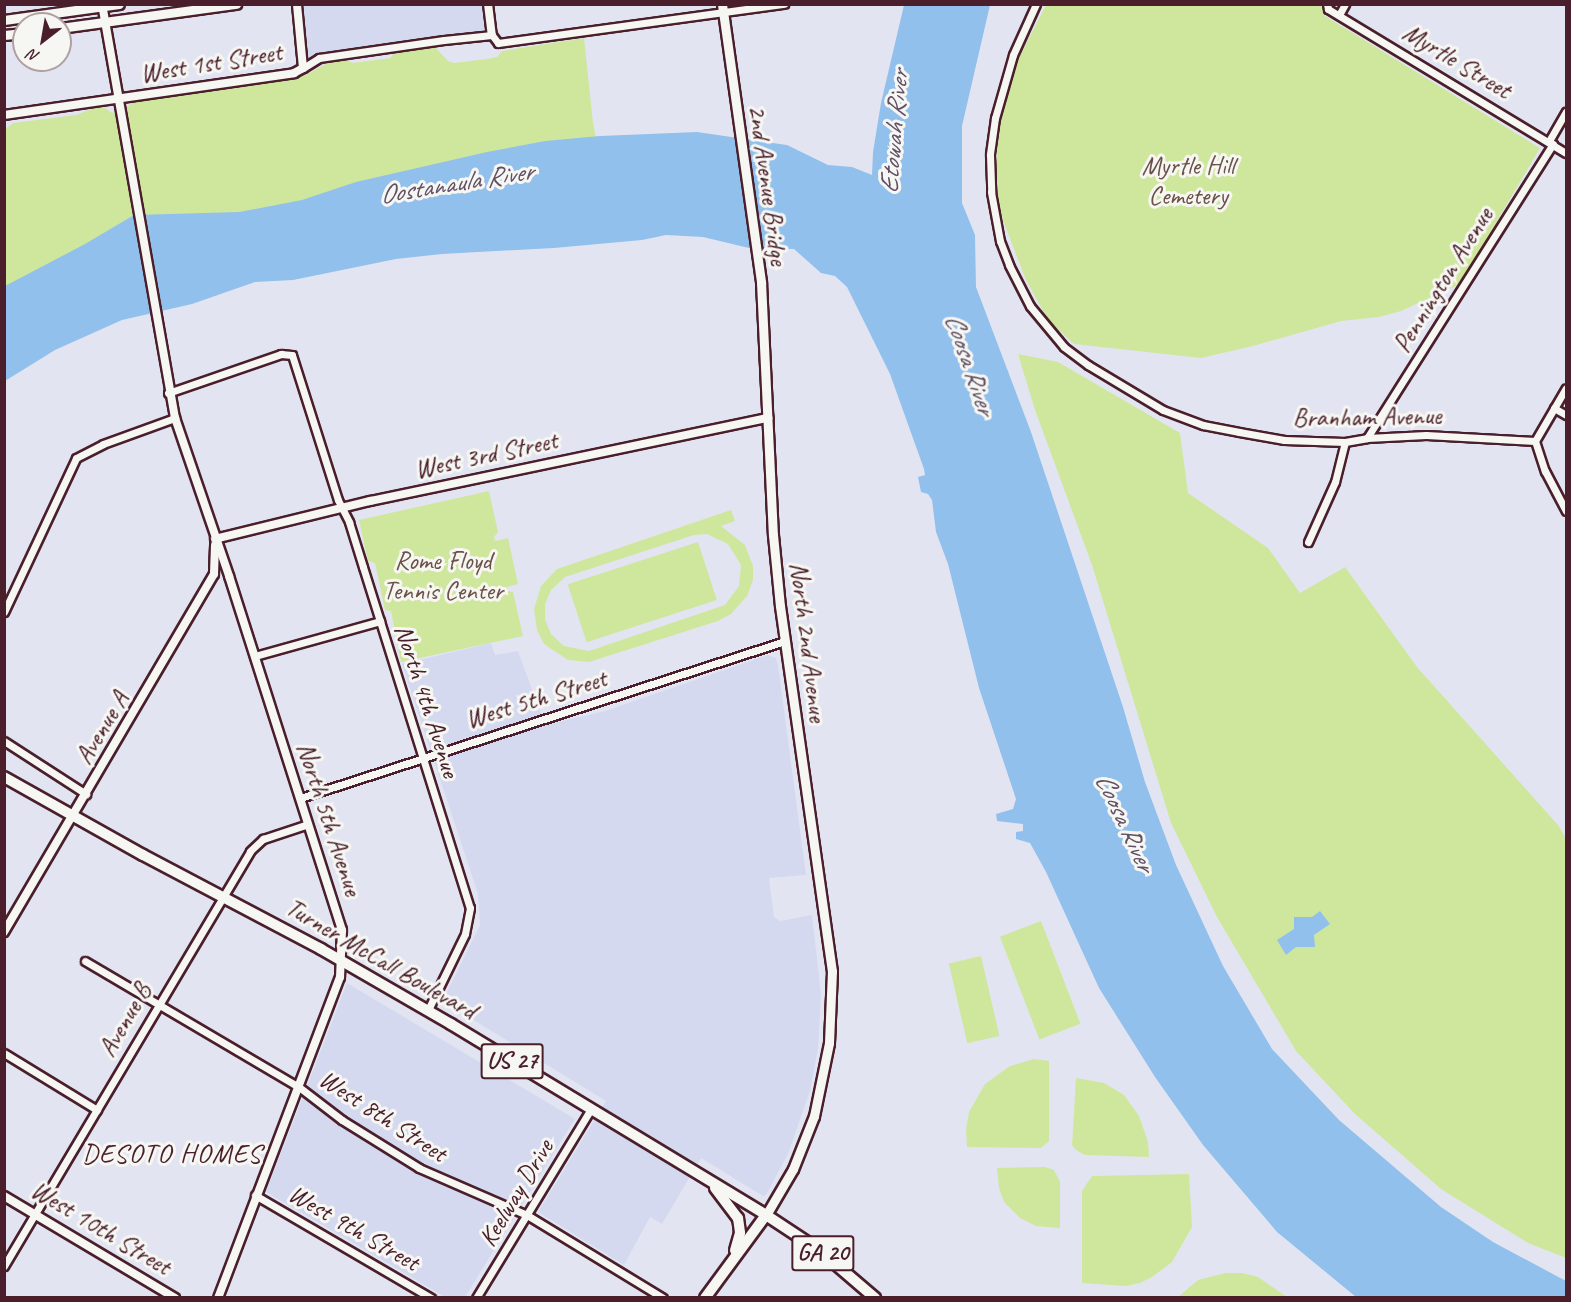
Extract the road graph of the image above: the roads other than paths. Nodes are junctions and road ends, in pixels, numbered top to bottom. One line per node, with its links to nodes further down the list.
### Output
1 (119, 4): 9 (main road)
2 (236, 4): 13 (main road)
3 (297, 4): 16 (street)
4 (488, 4): 15 (street)
5 (784, 4): 10 (street)
6 (1036, 4): 31 (street, Branham Avenue)
7 (1327, 4): 11 (street, Myrtle Street)
8 (1345, 4): 11 (street)
9 (102, 6): 12 (main road); 13 (street, North 5th Avenue)
10 (722, 9): 15 (street); 22 (main road, 2nd Avenue Bridge)
11 (1339, 15): 20 (street, Myrtle Street)
12 (4, 20)
13 (105, 22): 14 (main road); 17 (street, North 5th Avenue)
14 (72, 26)
15 (492, 34): 16 (street, West 1st Street)
16 (303, 68): 17 (street, West 1st Street)
17 (118, 98): 19 (street, West 1st Street); 24 (street, North 5th Avenue)
18 (1566, 111): 20 (street, Pennington Avenue)
19 (4, 115)
20 (1551, 143): 21 (street, Myrtle Street); 29 (street, Pennington Avenue)
21 (1566, 153)
22 (761, 282): 28 (main road, North 2nd Avenue)
23 (1566, 388): 25 (street)
24 (168, 393): 27 (street, North 5th Avenue); 32 (street, North 4th Avenue)
25 (1554, 408): 26 (street); 30 (street)
26 (1566, 415)
27 (174, 418): 34 (street, North 5th Avenue); 36 (street)
28 (768, 418): 32 (street, West 3rd Street); 38 (main road, North 2nd Avenue)
29 (1367, 438): 30 (street, Branham Avenue); 31 (street, Branham Avenue)
30 (1535, 441): 33 (street)
31 (1345, 442): 35 (street)
32 (342, 507): 34 (street, West 3rd Street); 37 (street, North 4th Avenue)
33 (1566, 511)
34 (215, 538): 39 (street, North 5th Avenue); 43 (street, Avenue A)
35 (1308, 542)
36 (4, 612)
37 (380, 621): 39 (street); 41 (street, North 4th Avenue)
38 (785, 641): 41 (street, West 5th Street); 62 (main road, North 2nd Avenue)
39 (255, 656): 44 (street, North 5th Avenue)
40 (4, 741): 43 (street)
41 (423, 757): 44 (street, West 5th Street); 52 (street, North 4th Avenue)
42 (4, 777): 45 (main road, Turner McCall Boulevard / US 27)
43 (86, 794): 45 (street, Avenue A)
44 (300, 798): 46 (street, North 5th Avenue)
45 (74, 817): 47 (main road, Turner McCall Boulevard / US 27); 48 (street, Avenue A)
46 (308, 824): 47 (street, Avenue B); 49 (street, North 5th Avenue)
47 (222, 897): 49 (main road, Turner McCall Boulevard / US 27); 51 (street, Avenue B)
48 (4, 932)
49 (341, 960): 52 (main road, Turner McCall Boulevard / US 27); 54 (street, North 5th Avenue)
50 (85, 961): 51 (street, West 8th Street)
51 (158, 1005): 54 (street, West 8th Street); 55 (street, Avenue B)
52 (428, 1010): 56 (main road, Turner McCall Boulevard / US 27)
53 (4, 1053): 55 (street)
54 (299, 1087): 58 (street, North 5th Avenue); 61 (street, West 8th Street)
55 (97, 1110): 60 (street, Avenue B)
56 (591, 1110): 57 (main road, Turner McCall Boulevard / US 27); 61 (street, Keelway Drive)
57 (706, 1179): 62 (main road, Turner McCall Boulevard / US 27); 64 (main road, US 27)
58 (255, 1195): 66 (street, North 5th Avenue); 67 (street, West 9th Street)
59 (4, 1196): 60 (street, West 10th Street)
60 (36, 1214): 63 (street, Avenue B); 65 (street, West 10th Street)
61 (527, 1215): 68 (street, Keelway Drive); 69 (street, West 8th Street)
62 (766, 1215): 64 (main road, US 27); 71 (main road, Turner McCall Boulevard / GA 20)
63 (4, 1266)
64 (728, 1266): 70 (main road, US 27)
65 (175, 1298)
66 (218, 1298)
67 (431, 1298)
68 (476, 1298)
69 (663, 1298)
70 (705, 1298)
71 (875, 1298)

